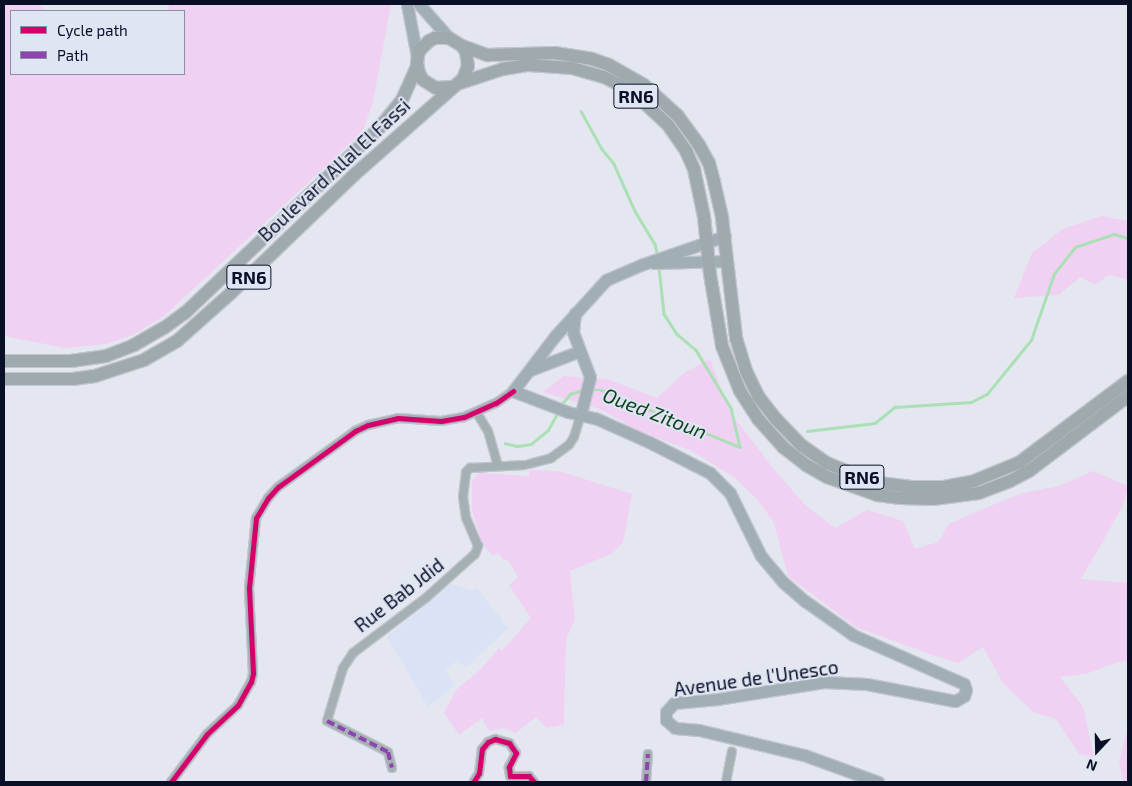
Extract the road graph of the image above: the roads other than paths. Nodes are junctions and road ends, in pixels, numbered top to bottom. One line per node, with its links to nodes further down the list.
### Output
1 (407, 4): 5 (main road)
2 (420, 4): 3 (main road)
3 (449, 38): 4 (main road, RN6); 5 (main road, RN6)
4 (462, 46): 6 (main road, RN6); 7 (main road, Boulevard Allal El Fassi / RN6)
5 (417, 62): 6 (main road, RN6); 14 (main road, Boulevard Allal El Fassi / RN6)
6 (454, 85): 8 (main road, Boulevard Allal El Fassi / RN6); 16 (main road, Boulevard Allal El Fassi / RN6)
7 (725, 236): 8 (main road); 10 (main road, Boulevard Allal El Fassi / RN6)
8 (707, 241): 9 (main road, Boulevard Allal El Fassi / RN6); 11 (main road)
9 (709, 261): 10 (main road); 11 (main road); 24 (main road, Boulevard Allal El Fassi / RN6)
10 (727, 261): 24 (main road, Boulevard Allal El Fassi / RN6)
11 (643, 264): 12 (main road)
12 (575, 313): 13 (main road, Rue Bab Jdid); 15 (main road)
13 (580, 351): 15 (main road); 22 (main road, Rue Bab Jdid)
14 (4, 361)
15 (529, 371): 18 (main road)
16 (4, 379)
17 (1128, 382): 20 (main road, Boulevard Allal El Fassi / RN6)
18 (513, 391): 21 (street); 22 (main road, Avenue de l'Unesco)
19 (1128, 396): 20 (main road, Boulevard Allal El Fassi / RN6)
20 (1107, 405): 24 (main road, Boulevard Allal El Fassi / RN6)
21 (477, 413): 23 (street); 29 (street)
22 (581, 414): 23 (street, Rue Bab Jdid); 25 (main road, Avenue de l'Unesco)
23 (498, 466): 27 (street, Rue Bab Jdid)
24 (977, 487)
25 (733, 746): 32 (street); 33 (main road, Avenue de l'Unesco)
26 (648, 754): 31 (street)
27 (392, 768)
28 (474, 781): 30 (street)
29 (171, 782)
30 (534, 782)
31 (646, 782)
32 (726, 782)
33 (878, 782)

